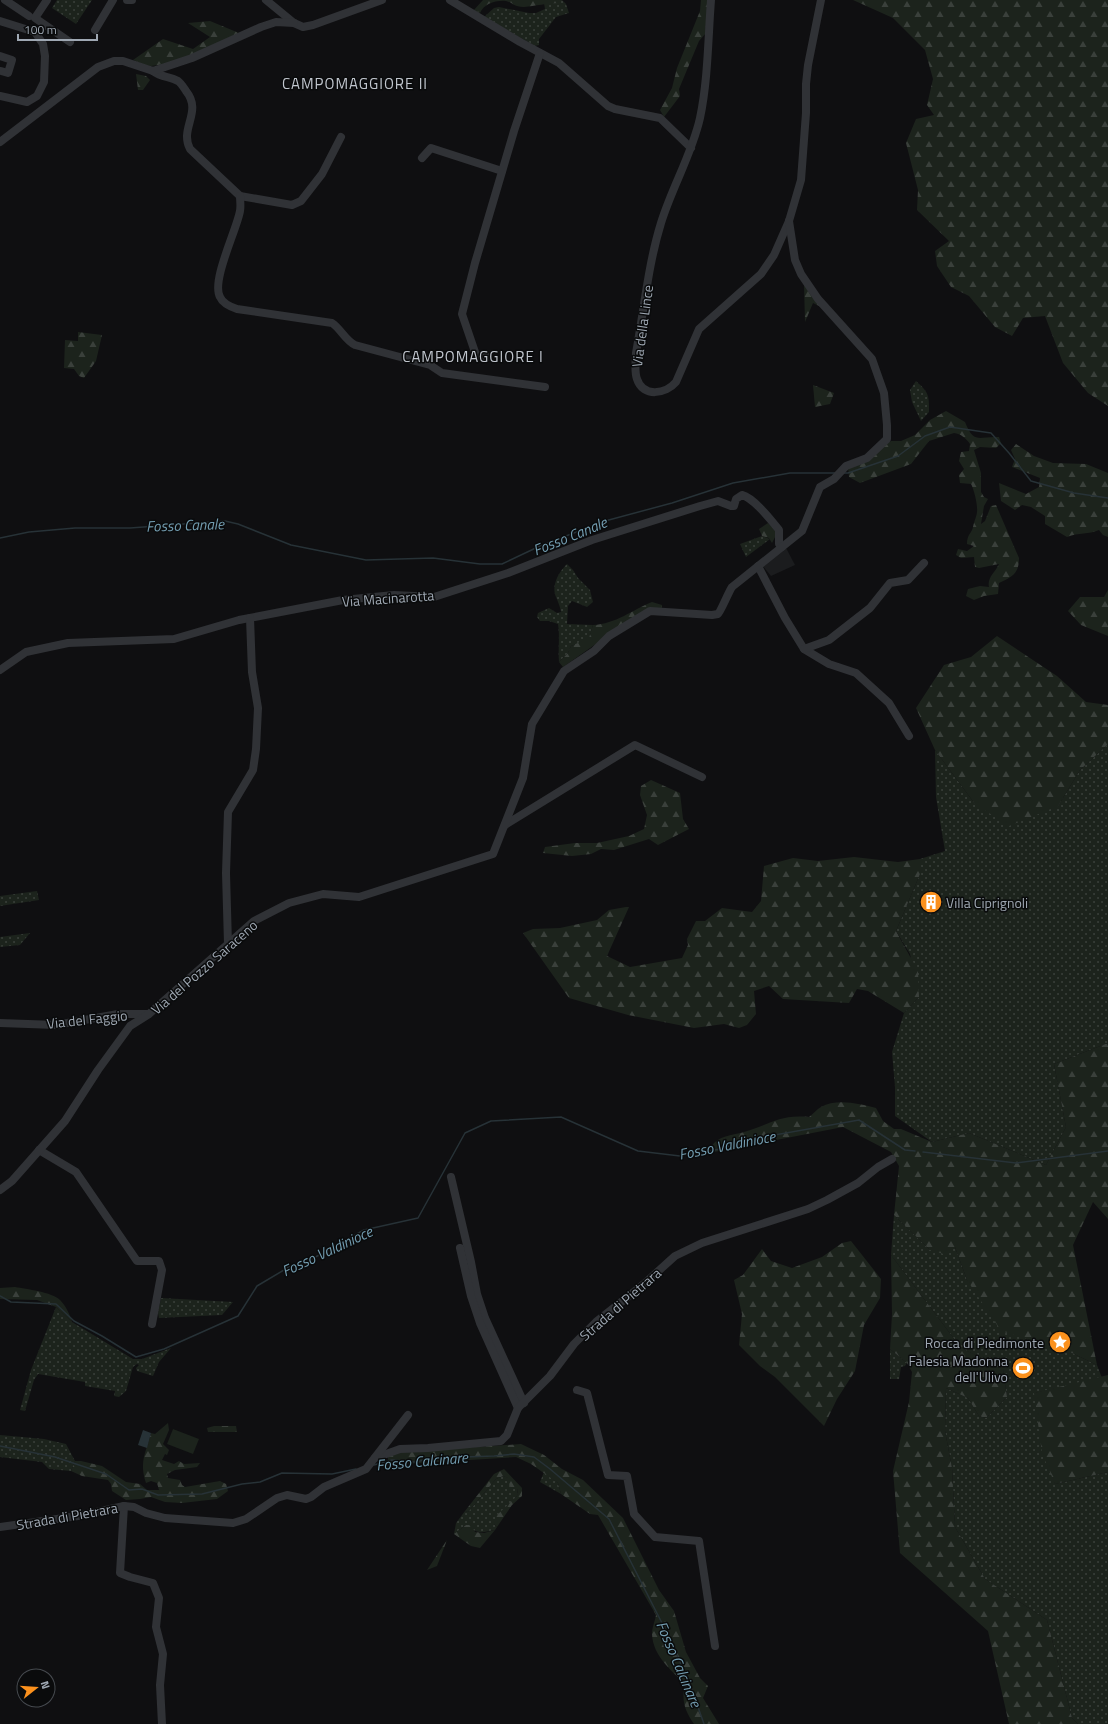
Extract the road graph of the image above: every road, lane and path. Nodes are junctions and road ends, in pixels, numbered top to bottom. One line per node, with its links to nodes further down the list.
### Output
1 (5, 0): 11 (street)
2 (46, 0): 15 (street)
3 (112, 0): 14 (street)
4 (127, 0): 5 (street)
5 (132, 0)
6 (266, 0): 13 (street)
7 (382, 0): 13 (street)
8 (450, 0): 16 (street)
9 (711, 0): 23 (street, Via della Lince)
10 (821, 0): 27 (street, Via della Lince)
11 (29, 16)
12 (0, 21): 20 (street)
13 (294, 23): 18 (street)
14 (95, 30)
15 (70, 42)
16 (540, 53): 23 (street); 25 (street)
17 (0, 56): 19 (street)
18 (153, 70): 22 (street); 26 (street)
19 (1, 71)
20 (0, 96)
21 (341, 137): 26 (street)
22 (0, 142)
23 (691, 148): 27 (street, Via della Lince)
24 (422, 158): 25 (street)
25 (502, 171): 28 (street)
26 (240, 196): 29 (street)
27 (789, 221): 30 (street, Via del Pozzo Saraceno)
28 (487, 358)
29 (545, 387)
30 (782, 547): 32 (street, Via del Pozzo Saraceno); 33 (street, Via Macinarotta)
31 (924, 563): 34 (street)
32 (758, 566): 34 (street); 38 (street, Via del Pozzo Saraceno)
33 (250, 618): 35 (street, Via Macinarotta); 39 (street)
34 (804, 649): 36 (street)
35 (0, 670)
36 (909, 736)
37 (702, 777): 38 (street)
38 (504, 825): 39 (street, Via del Pozzo Saraceno)
39 (228, 944): 40 (street, Via del Pozzo Saraceno)
40 (149, 1014): 41 (street, Via del Faggio); 42 (street, Via del Pozzo Saraceno)
41 (0, 1024)
42 (39, 1150): 45 (street, Via del Pozzo Saraceno); 47 (street)
43 (892, 1159): 49 (street, Strada di Pietrara)
44 (451, 1176): 49 (street)
45 (0, 1190)
46 (460, 1248): 49 (street)
47 (152, 1324)
48 (577, 1390): 54 (street)
49 (521, 1405): 51 (street, Strada di Pietrara)
50 (408, 1415): 51 (street, Strada di Pietrara)
51 (376, 1458): 52 (street, Strada di Pietrara)
52 (124, 1506): 53 (street, Strada di Pietrara); 55 (street)
53 (0, 1527)
54 (715, 1646)
55 (162, 1724)

